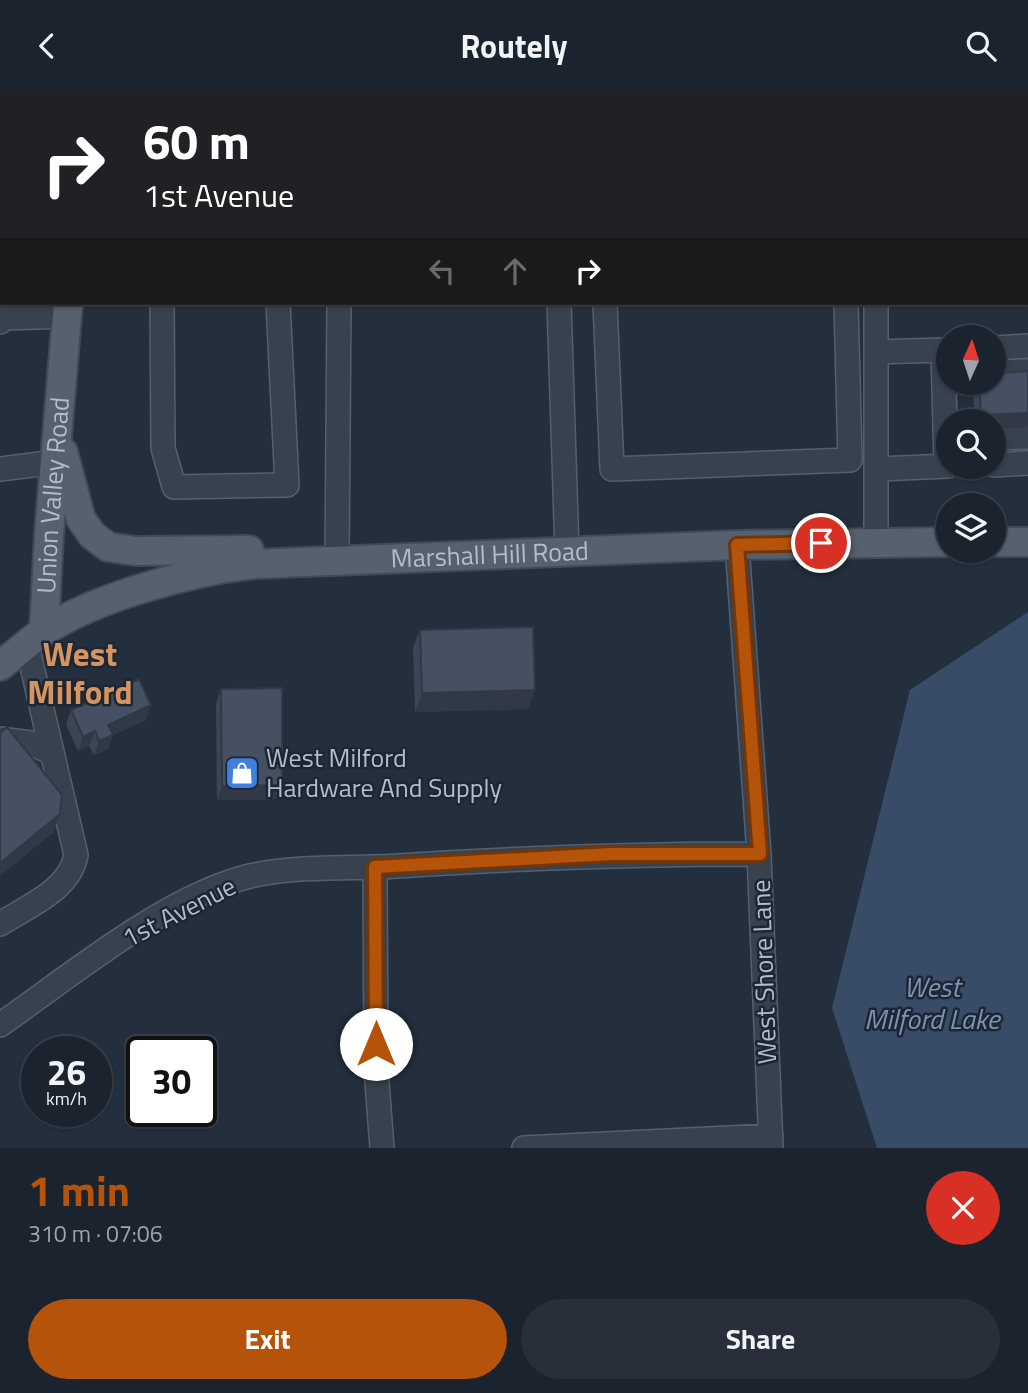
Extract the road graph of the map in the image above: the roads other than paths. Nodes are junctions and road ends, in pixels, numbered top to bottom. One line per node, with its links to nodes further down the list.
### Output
1 (162, 305): 2 (street)
2 (278, 305)
3 (339, 305): 30 (street)
4 (559, 305): 29 (street)
5 (605, 305): 6 (street)
6 (846, 305)
7 (876, 305): 13 (street)
8 (68, 310): 9 (street); 18 (main road, Union Valley Road)
9 (0, 322)
10 (1028, 346): 11 (street)
11 (1006, 347)
12 (936, 350): 13 (street)
13 (876, 352): 23 (street)
14 (1028, 371): 15 (street)
15 (1006, 372)
16 (1028, 437): 17 (street)
17 (1006, 438)
18 (61, 464): 22 (street); 31 (main road); 32 (main road, Union Valley Road)
19 (1028, 464): 20 (street)
20 (1006, 465)
21 (936, 466): 23 (street)
22 (0, 469)
23 (878, 469): 24 (street)
24 (876, 542): 25 (main road, Marshall Hill Road); 28 (main road, Marshall Hill Road)
25 (936, 542)
26 (1006, 542): 27 (main road)
27 (1028, 542)
28 (737, 545): 29 (main road, Marshall Hill Road); 37 (street, West Shore Lane)
29 (567, 552): 30 (main road, Marshall Hill Road)
30 (337, 561): 31 (main road, Marshall Hill Road)
31 (306, 562): 32 (main road, Marshall Hill Road)
32 (36, 638): 33 (main road); 34 (street)
33 (0, 666)
34 (42, 708): 35 (street); 36 (street)
35 (5, 739): 36 (street)
36 (52, 753): 39 (street)
37 (760, 854): 38 (street, 1st Avenue); 41 (street, West Shore Lane)
38 (375, 867): 40 (street, 1st Avenue); 42 (street)
39 (0, 925)
40 (0, 1025)
41 (771, 1142): 43 (street)
42 (382, 1148)
43 (523, 1148)

